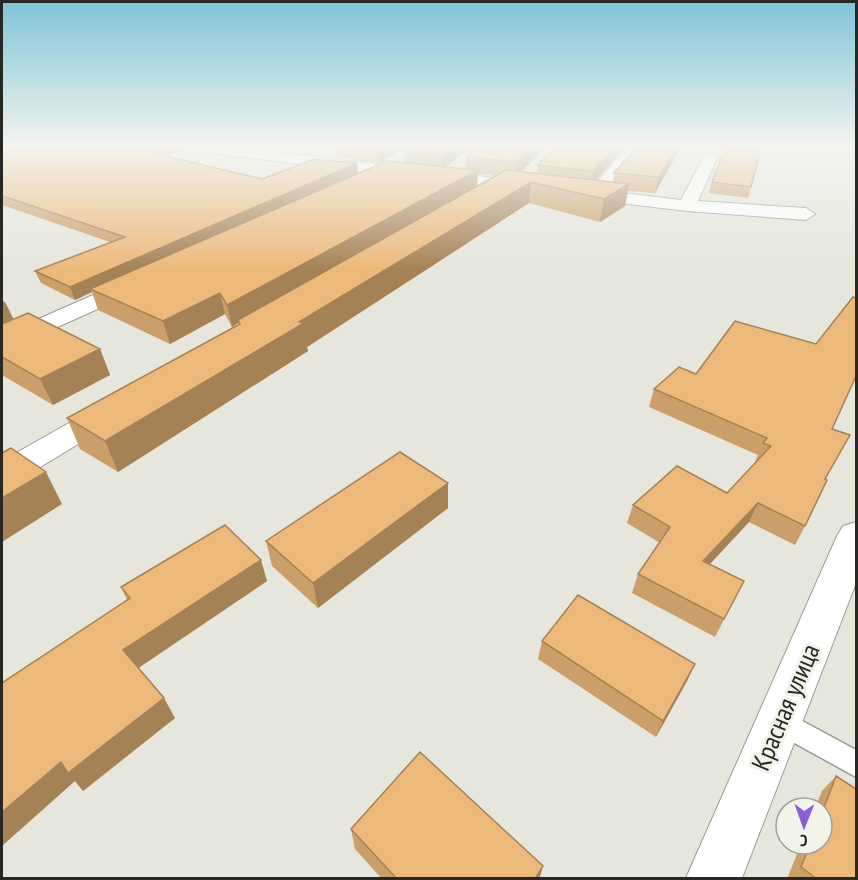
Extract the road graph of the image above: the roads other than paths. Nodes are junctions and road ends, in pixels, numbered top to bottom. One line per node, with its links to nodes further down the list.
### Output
1 (503, 188): 8 (street)
2 (534, 188): 5 (street)
3 (601, 188): 7 (street)
4 (696, 188): 9 (street)
5 (541, 189)
6 (563, 191): 7 (street)
7 (595, 195): 9 (street)
8 (469, 202)
9 (687, 206): 10 (street)
10 (806, 214)
11 (154, 275): 12 (street)
12 (2, 344)
13 (134, 398): 14 (street)
14 (2, 475)
15 (856, 536): 16 (street, Красная улица)
16 (780, 721): 17 (lane); 18 (street, Красная улица)
17 (856, 764)
18 (714, 879)

